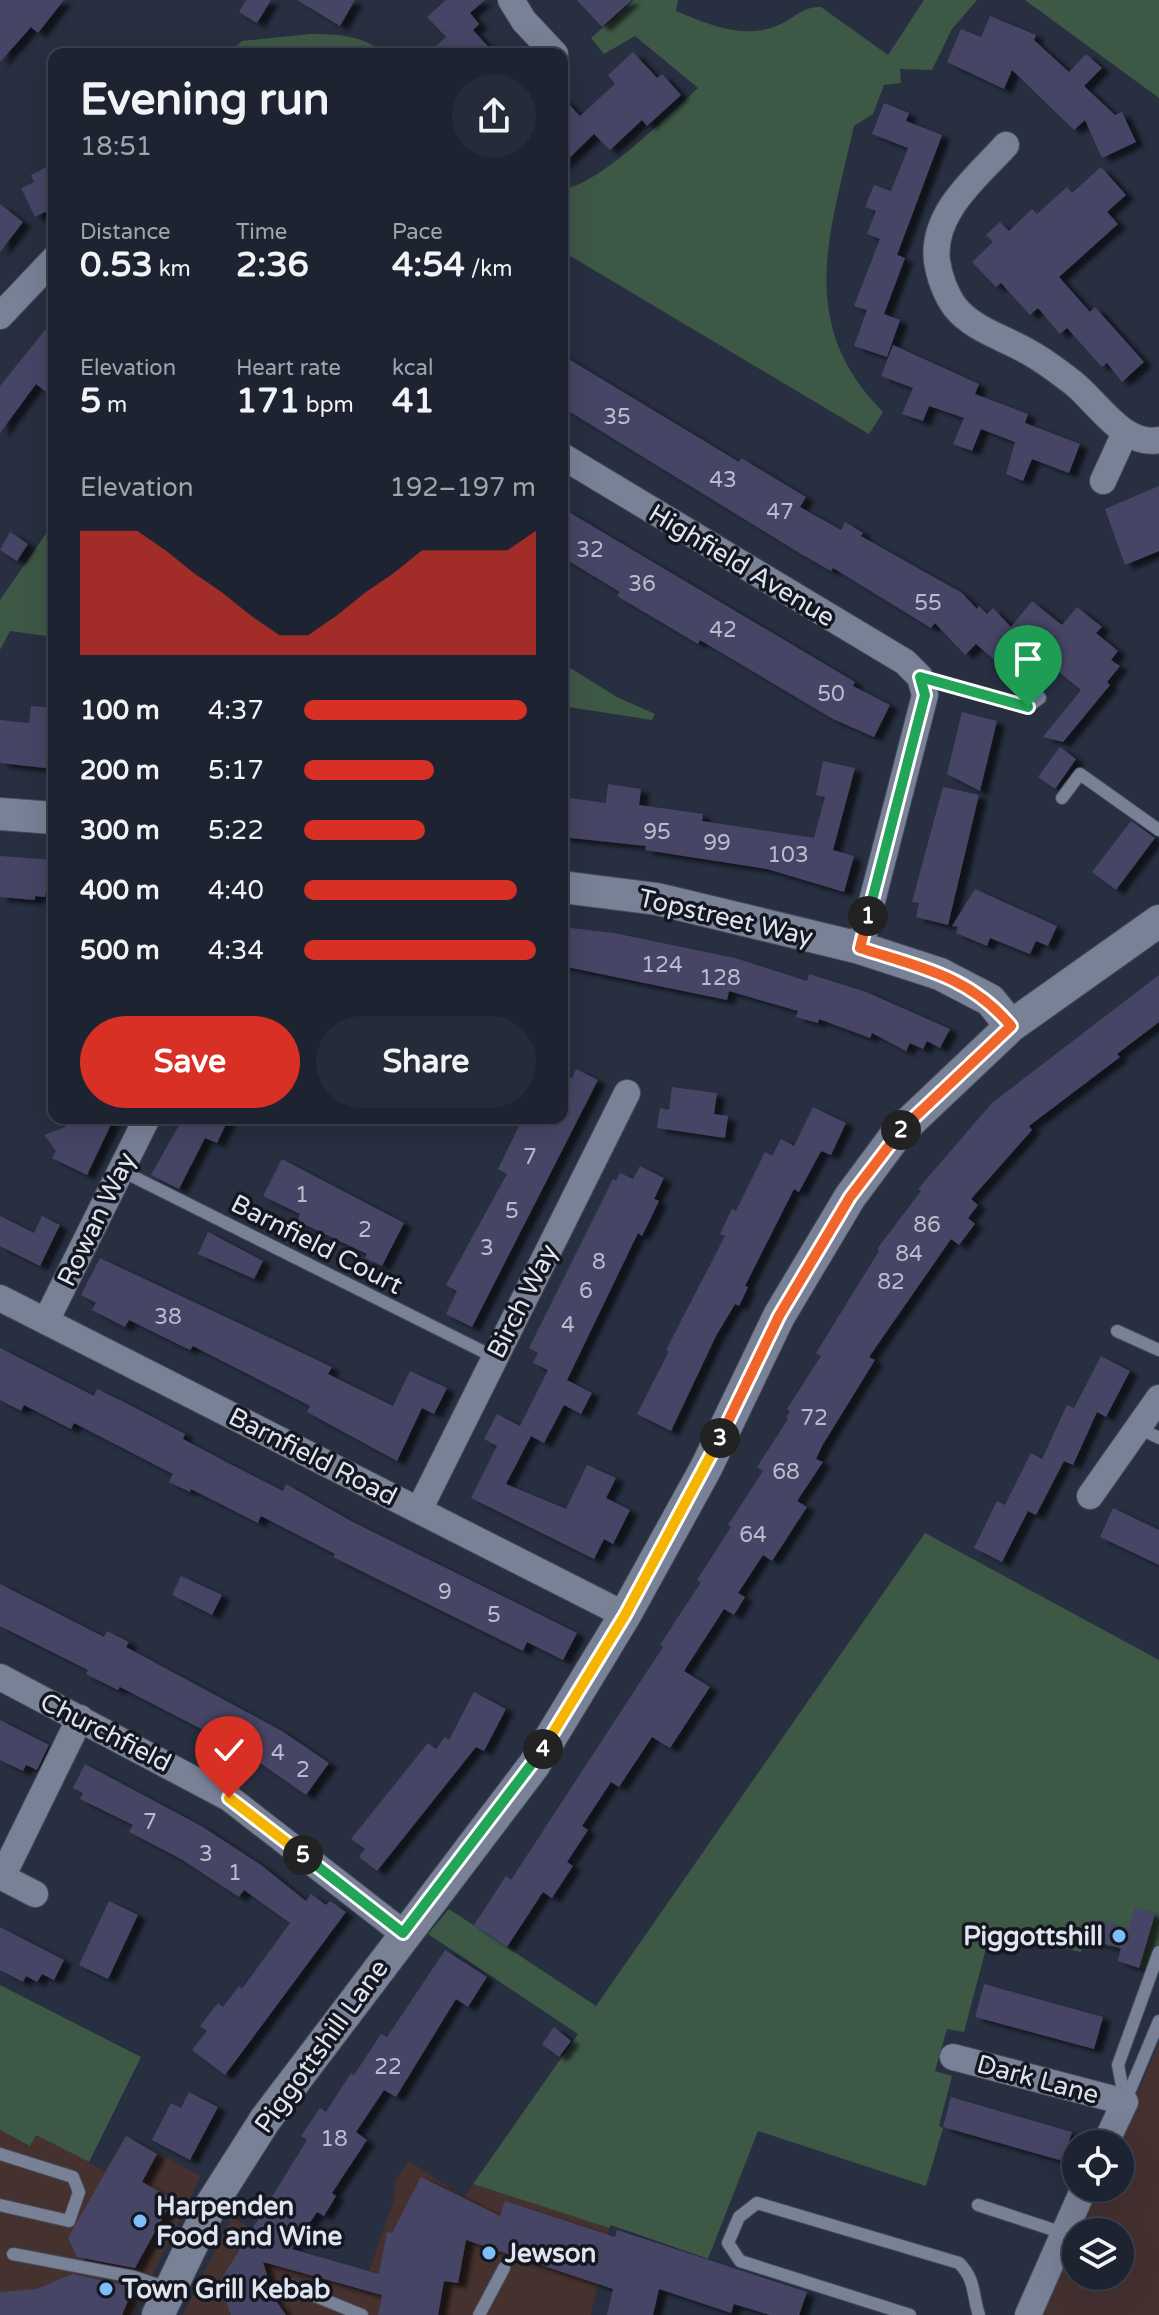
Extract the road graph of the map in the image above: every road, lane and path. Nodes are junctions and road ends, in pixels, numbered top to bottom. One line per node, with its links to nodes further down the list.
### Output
1 (511, 0): 2 (street)
2 (549, 48)
3 (1006, 145): 6 (street)
4 (48, 265): 5 (street)
5 (0, 316)
6 (1125, 433): 7 (street); 9 (street)
7 (1159, 440)
8 (568, 460): 10 (street, Highfield Avenue)
9 (1103, 481)
10 (920, 677): 11 (lane); 18 (street)
11 (1040, 698)
12 (1062, 798): 15 (lane)
13 (0, 814): 14 (street)
14 (48, 818)
15 (1159, 830)
16 (568, 888): 18 (street, Topstreet Way)
17 (1159, 921): 19 (street, Piggottshill Lane)
18 (860, 948): 19 (street, Topstreet Way)
19 (1011, 1026): 32 (street, Piggottshill Lane)
20 (627, 1093): 27 (street, Birch Way)
21 (144, 1124): 22 (street, Rowan Way)
22 (120, 1170): 24 (street, Rowan Way); 27 (lane, Barnfield Court)
23 (0, 1298): 24 (street, Barnfield Road)
24 (46, 1321): 31 (street, Barnfield Road)
25 (1117, 1331): 26 (lane)
26 (1159, 1350)
27 (494, 1357): 31 (street, Birch Way)
28 (1159, 1398): 29 (street)
29 (1149, 1433): 30 (street)
30 (1090, 1496)
31 (419, 1510): 32 (street, Barnfield Road)
32 (625, 1615): 37 (street, Piggottshill Lane)
33 (0, 1677): 34 (street, Churchfield)
34 (80, 1718): 35 (street); 37 (street, Churchfield)
35 (1, 1876): 36 (street)
36 (35, 1894)
37 (403, 1933): 51 (street, Piggottshill Lane)
38 (1159, 1952): 41 (lane)
39 (1159, 2021): 41 (lane)
40 (953, 2057): 41 (street, Dark Lane)
41 (1125, 2102): 42 (street, Dark Lane)
42 (1112, 2130)
43 (0, 2154): 44 (lane)
44 (0, 2205)
45 (978, 2205): 46 (lane)
46 (1062, 2233)
47 (1062, 2235): 56 (street)
48 (13, 2254): 51 (lane)
49 (504, 2268): 53 (lane)
50 (288, 2285): 52 (lane)
51 (165, 2302)
52 (362, 2315)
53 (479, 2315)
54 (910, 2315): 55 (lane)
55 (979, 2315)
56 (1028, 2315)

